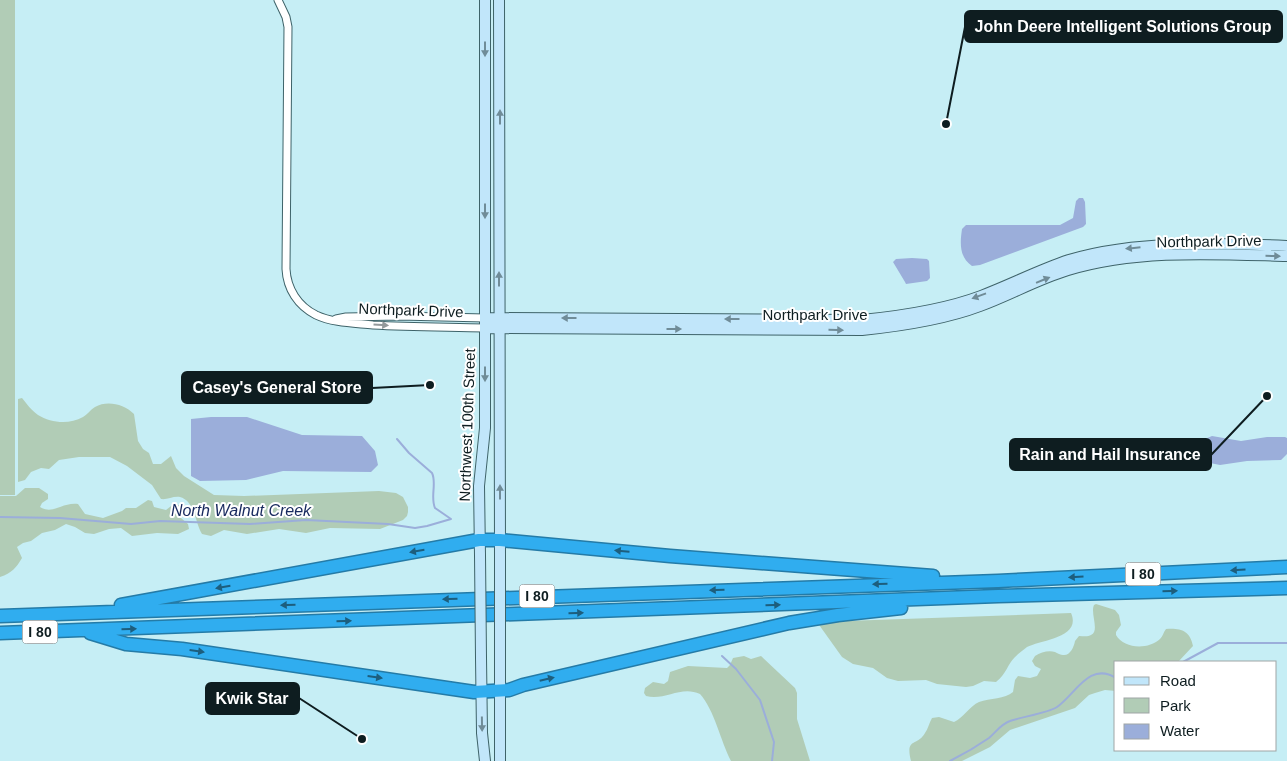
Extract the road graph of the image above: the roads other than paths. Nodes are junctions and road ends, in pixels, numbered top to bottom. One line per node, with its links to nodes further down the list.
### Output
1 (278, 0): 7 (street, Northpark Drive)
2 (485, 0): 7 (street, Northwest 100th Street, one-way to 7)
3 (500, 0): 8 (street, Northwest 100th Street, one-way to 3)
4 (1287, 246): 5 (street, Northpark Drive, one-way to 5)
5 (1113, 255): 6 (street, Northpark Drive, one-way to 6); 8 (street, Northpark Drive)
6 (1287, 256)
7 (485, 323): 8 (street, Northpark Drive); 9 (street, Northwest 100th Street, one-way to 9)
8 (499, 323): 10 (street, Northwest 100th Street, one-way to 8)
9 (479, 540): 10 (highway); 15 (highway, one-way to 15); 20 (street, Northwest 100th Street, bridge)
10 (500, 540): 12 (highway, one-way to 10); 19 (street, Northwest 100th Street, bridge)
11 (1287, 567): 12 (highway, I 80, one-way to 12)
12 (998, 581): 15 (highway, I 80, one-way to 15)
13 (1287, 589): 14 (highway, I 80, one-way to 13)
14 (998, 596): 17 (highway, I 80, one-way to 14); 19 (highway, one-way to 14)
15 (76, 613): 16 (highway, I 80)
16 (0, 616)
17 (80, 630): 18 (highway, I 80); 20 (highway, one-way to 20)
18 (0, 633)
19 (500, 691): 20 (highway); 22 (street, Northwest 100th Street)
20 (482, 692): 21 (street, Northwest 100th Street, one-way to 21)
21 (485, 761)
22 (500, 761)

